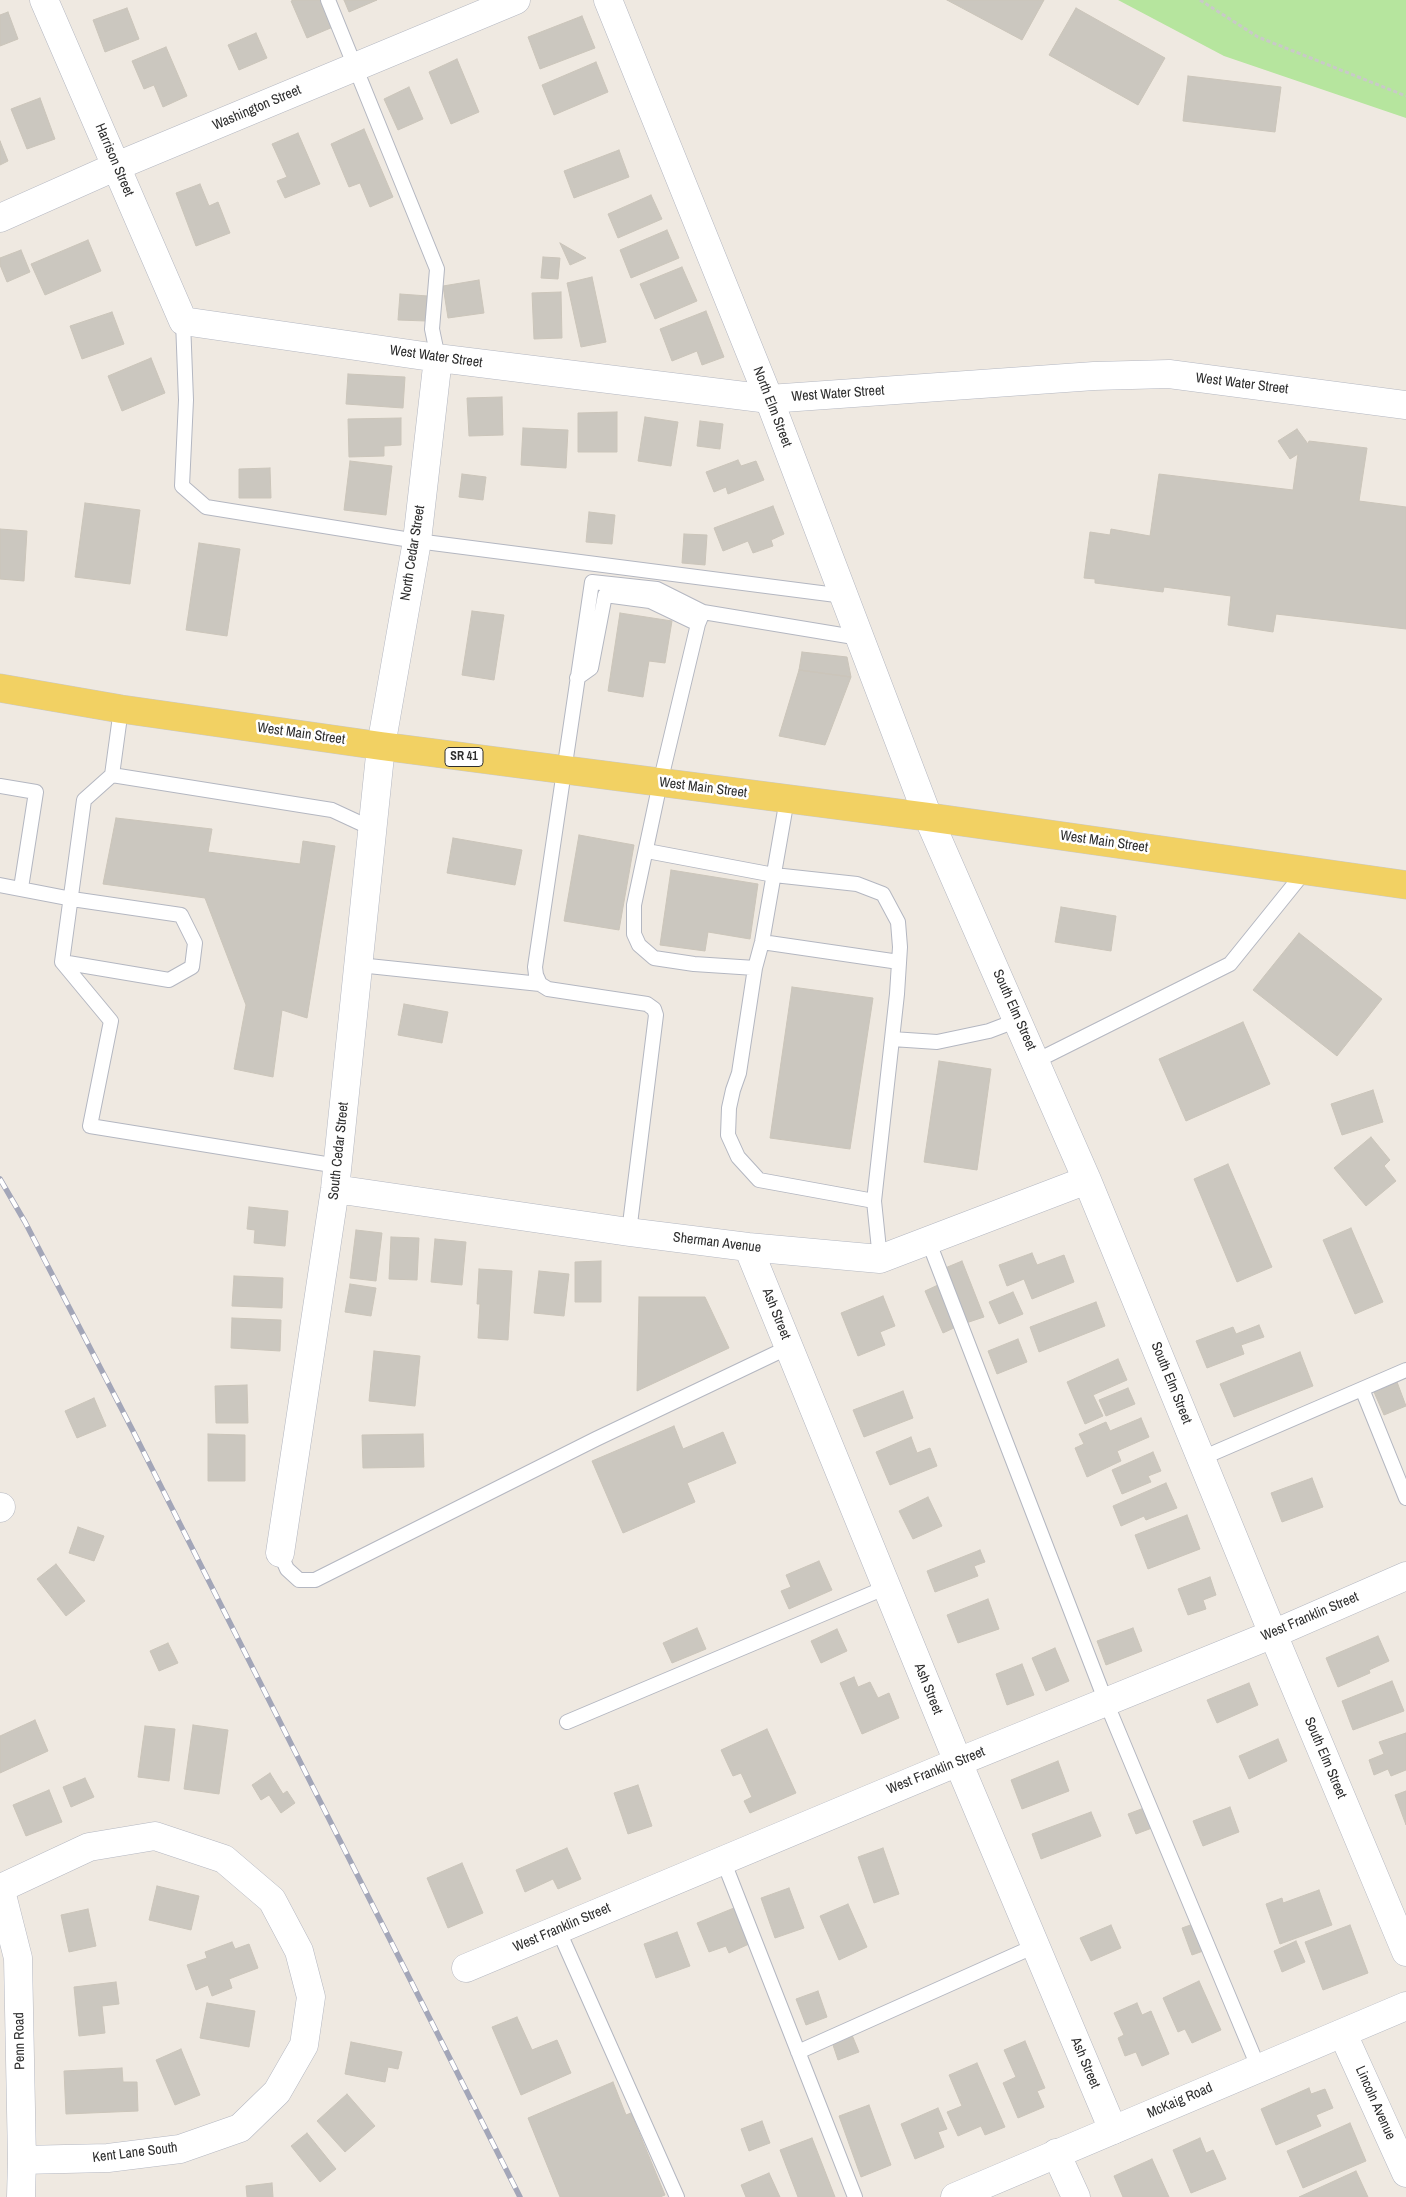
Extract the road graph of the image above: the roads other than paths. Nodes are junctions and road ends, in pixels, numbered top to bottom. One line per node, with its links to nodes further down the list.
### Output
1 (44, 0): 6 (street, Harrison Street)
2 (328, 0): 5 (lane)
3 (516, 0): 5 (street, Washington Street)
4 (608, 0): 10 (street, North Elm Street)
5 (356, 67): 6 (street, Washington Street); 9 (lane)
6 (117, 166): 7 (street, Washington Street); 8 (street, Harrison Street)
7 (0, 218)
8 (183, 321): 9 (street, West Water Street); 12 (lane)
9 (438, 358): 10 (street, West Water Street); 12 (street, North Cedar Street)
10 (769, 399): 11 (street, West Water Street); 13 (street, North Elm Street)
11 (1406, 405)
12 (417, 541): 13 (lane); 18 (street, North Cedar Street)
13 (844, 596): 15 (street, North Elm Street)
14 (701, 618): 15 (lane); 19 (lane); 21 (lane)
15 (860, 638): 24 (street, North Elm Street)
16 (0, 688): 17 (main road, West Main Street / SR 41)
17 (121, 709): 18 (main road, West Main Street / SR 41); 20 (lane)
18 (381, 746): 19 (main road, West Main Street / SR 41); 25 (street, South Cedar Street)
19 (562, 770): 21 (main road, West Main Street / SR 41); 38 (lane)
20 (112, 774): 25 (lane); 32 (lane)
21 (660, 782): 23 (main road, West Main Street / SR 41); 26 (lane)
22 (0, 786): 31 (lane)
23 (787, 799): 24 (main road, West Main Street / SR 41); 28 (lane)
24 (928, 817): 27 (main road, West Main Street); 39 (street, South Elm Street)
25 (372, 829): 36 (street, South Cedar Street)
26 (647, 851): 28 (lane); 37 (lane)
27 (1305, 871): 30 (main road, West Main Street); 41 (lane)
28 (774, 875): 33 (lane); 35 (lane)
29 (0, 885): 31 (lane)
30 (1406, 885)
31 (21, 888): 32 (lane)
32 (72, 899): 34 (lane); 34 (lane)
33 (762, 942): 35 (lane); 37 (lane)
34 (62, 962): 42 (lane)
35 (899, 962): 40 (lane)
36 (359, 964): 38 (lane); 42 (street, South Cedar Street)
37 (755, 968): 44 (lane)
38 (540, 984): 45 (lane)
39 (1018, 1020): 40 (lane); 41 (street, South Elm Street)
40 (892, 1039): 44 (lane)
41 (1036, 1061): 43 (street, South Elm Street)
42 (337, 1178): 45 (street, Sherman Avenue); 54 (street, South Cedar Street)
43 (1086, 1180): 46 (street, Sherman Avenue); 52 (street, South Elm Street)
44 (874, 1201): 48 (lane)
45 (629, 1232): 47 (street, Sherman Avenue)
46 (928, 1240): 48 (street, Sherman Avenue); 58 (lane)
47 (748, 1247): 48 (street, Sherman Avenue); 49 (street, Ash Street)
48 (880, 1259)
49 (789, 1346): 54 (lane); 56 (street, Ash Street)
50 (1406, 1370): 51 (lane)
51 (1362, 1389): 52 (lane); 53 (lane)
52 (1202, 1458): 57 (street, South Elm Street)
53 (1406, 1498)
54 (280, 1553)
55 (1406, 1576): 57 (street, West Franklin Street)
56 (887, 1587): 59 (lane); 60 (street, Ash Street)
57 (1273, 1634): 58 (street, West Franklin Street); 65 (street, South Elm Street)
58 (1106, 1702): 60 (street, West Franklin Street); 70 (lane)
59 (567, 1722)
60 (958, 1762): 61 (street, West Franklin Street); 64 (street, Ash Street)
61 (723, 1860): 63 (street, West Franklin Street); 69 (lane)
62 (0, 1887): 73 (street, Penn Road); 73 (street, Kent Lane South)
63 (558, 1929): 66 (street, West Franklin Street); 76 (lane)
64 (1035, 1946): 69 (lane); 71 (street, Ash Street)
65 (1406, 1952)
66 (466, 1968)
67 (1406, 2006): 68 (street, McKaig Road)
68 (1343, 2034): 70 (street, McKaig Road); 74 (street, Lincoln Avenue)
69 (798, 2052): 77 (lane)
70 (1259, 2068): 71 (street, McKaig Road)
71 (1113, 2130): 72 (street, McKaig Road)
72 (1056, 2153): 78 (street, McKaig Road); 79 (street)
73 (22, 2160): 75 (street, Penn Road)
74 (1406, 2173)
75 (21, 2197)
76 (677, 2197)
77 (855, 2197)
78 (955, 2197)
79 (1076, 2197)

